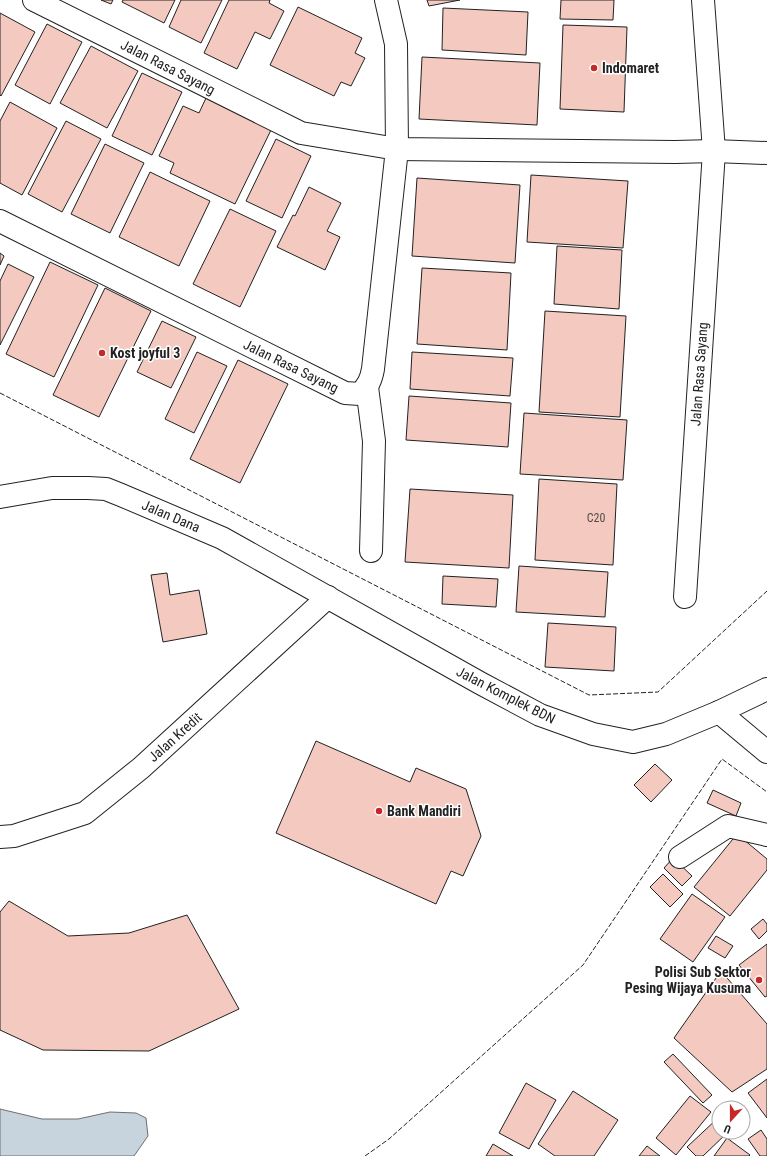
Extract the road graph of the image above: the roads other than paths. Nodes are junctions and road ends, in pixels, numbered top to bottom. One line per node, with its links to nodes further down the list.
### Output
1 (34, 0): 4 (street, Jalan Rasa Sayang)
2 (386, 0): 4 (street)
3 (703, 0): 5 (street, Jalan Rasa Sayang)
4 (397, 149): 5 (street, Jalan Rasa Sayang); 8 (street)
5 (714, 151): 6 (street, Jalan Rasa Sayang); 12 (street, Jalan Rasa Sayang)
6 (767, 152)
7 (0, 221): 8 (street, Jalan Rasa Sayang)
8 (367, 387): 10 (street)
9 (0, 497): 11 (street, Jalan Dana)
10 (371, 551)
11 (328, 597): 14 (street, Jalan Komplek BDN); 17 (street, Jalan Kredit)
12 (685, 597)
13 (767, 689): 14 (street, Jalan Komplek BDN)
14 (718, 712): 15 (street)
15 (767, 752)
16 (767, 835): 18 (street)
17 (0, 837)
18 (680, 857)

